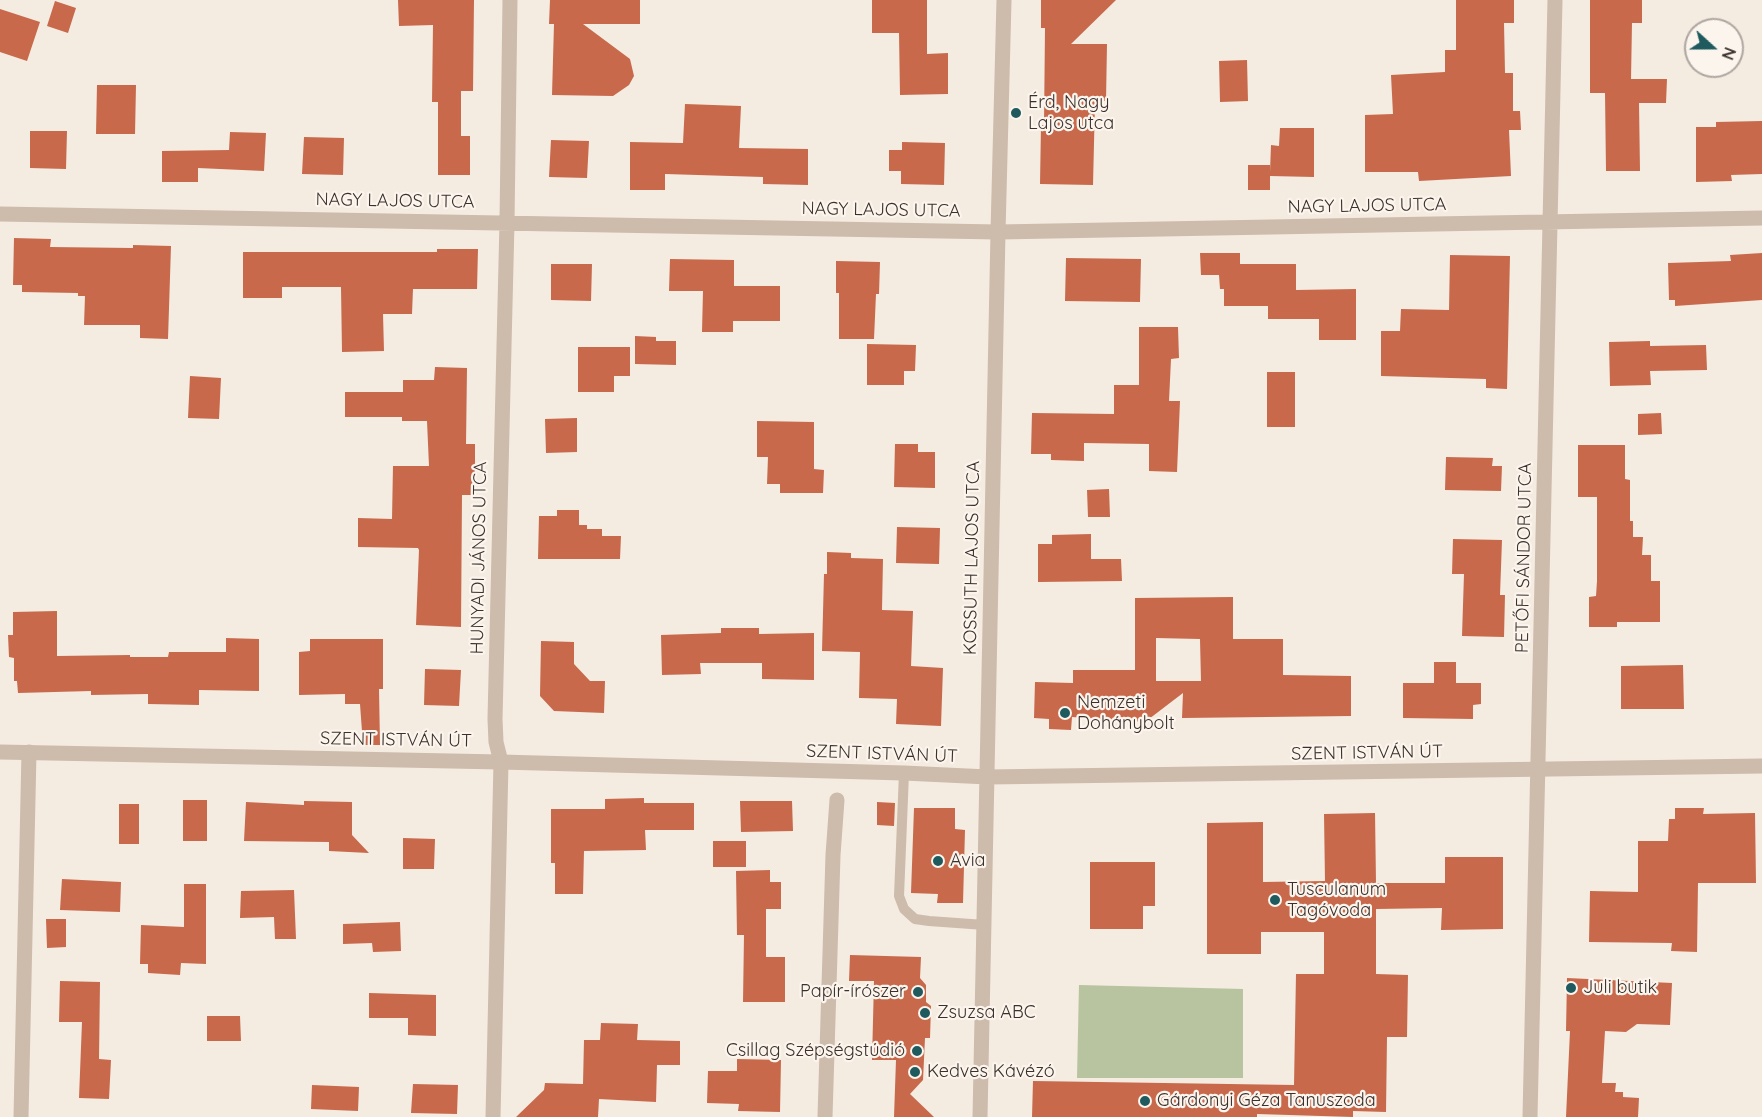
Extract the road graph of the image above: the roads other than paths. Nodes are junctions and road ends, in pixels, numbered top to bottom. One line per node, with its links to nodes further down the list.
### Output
1 (510, 0): 6 (street, HUNYADI JÁNOS UTCA)
2 (1004, 0): 8 (street, KOSSUTH LAJOS UTCA)
3 (1555, 0): 7 (street, PETŐFI SÁNDOR UTCA)
4 (0, 214): 6 (street, NAGY LAJOS UTCA)
5 (1762, 218): 7 (street, NAGY LAJOS UTCA)
6 (507, 222): 8 (street, NAGY LAJOS UTCA); 11 (street, HUNYADI JÁNOS UTCA)
7 (1550, 223): 8 (street, NAGY LAJOS UTCA); 13 (street, PETŐFI SÁNDOR UTCA)
8 (998, 232): 15 (street, KOSSUTH LAJOS UTCA)
9 (0, 752): 10 (street, SZENT ISTVÁN ÚT)
10 (29, 752): 11 (street, SZENT ISTVÁN ÚT); 18 (street)
11 (501, 762): 14 (street, SZENT ISTVÁN ÚT); 19 (street, HUNYADI JÁNOS UTCA)
12 (1762, 766): 13 (street, SZENT ISTVÁN ÚT)
13 (1539, 770): 15 (street, SZENT ISTVÁN ÚT); 22 (street, PETŐFI SÁNDOR UTCA)
14 (904, 773): 15 (street, SZENT ISTVÁN ÚT); 17 (lane)
15 (988, 777): 17 (street, KOSSUTH LAJOS UTCA)
16 (837, 800): 20 (street)
17 (985, 925): 21 (street, KOSSUTH LAJOS UTCA)
18 (21, 1117)
19 (493, 1117)
20 (825, 1117)
21 (980, 1117)
22 (1530, 1117)

